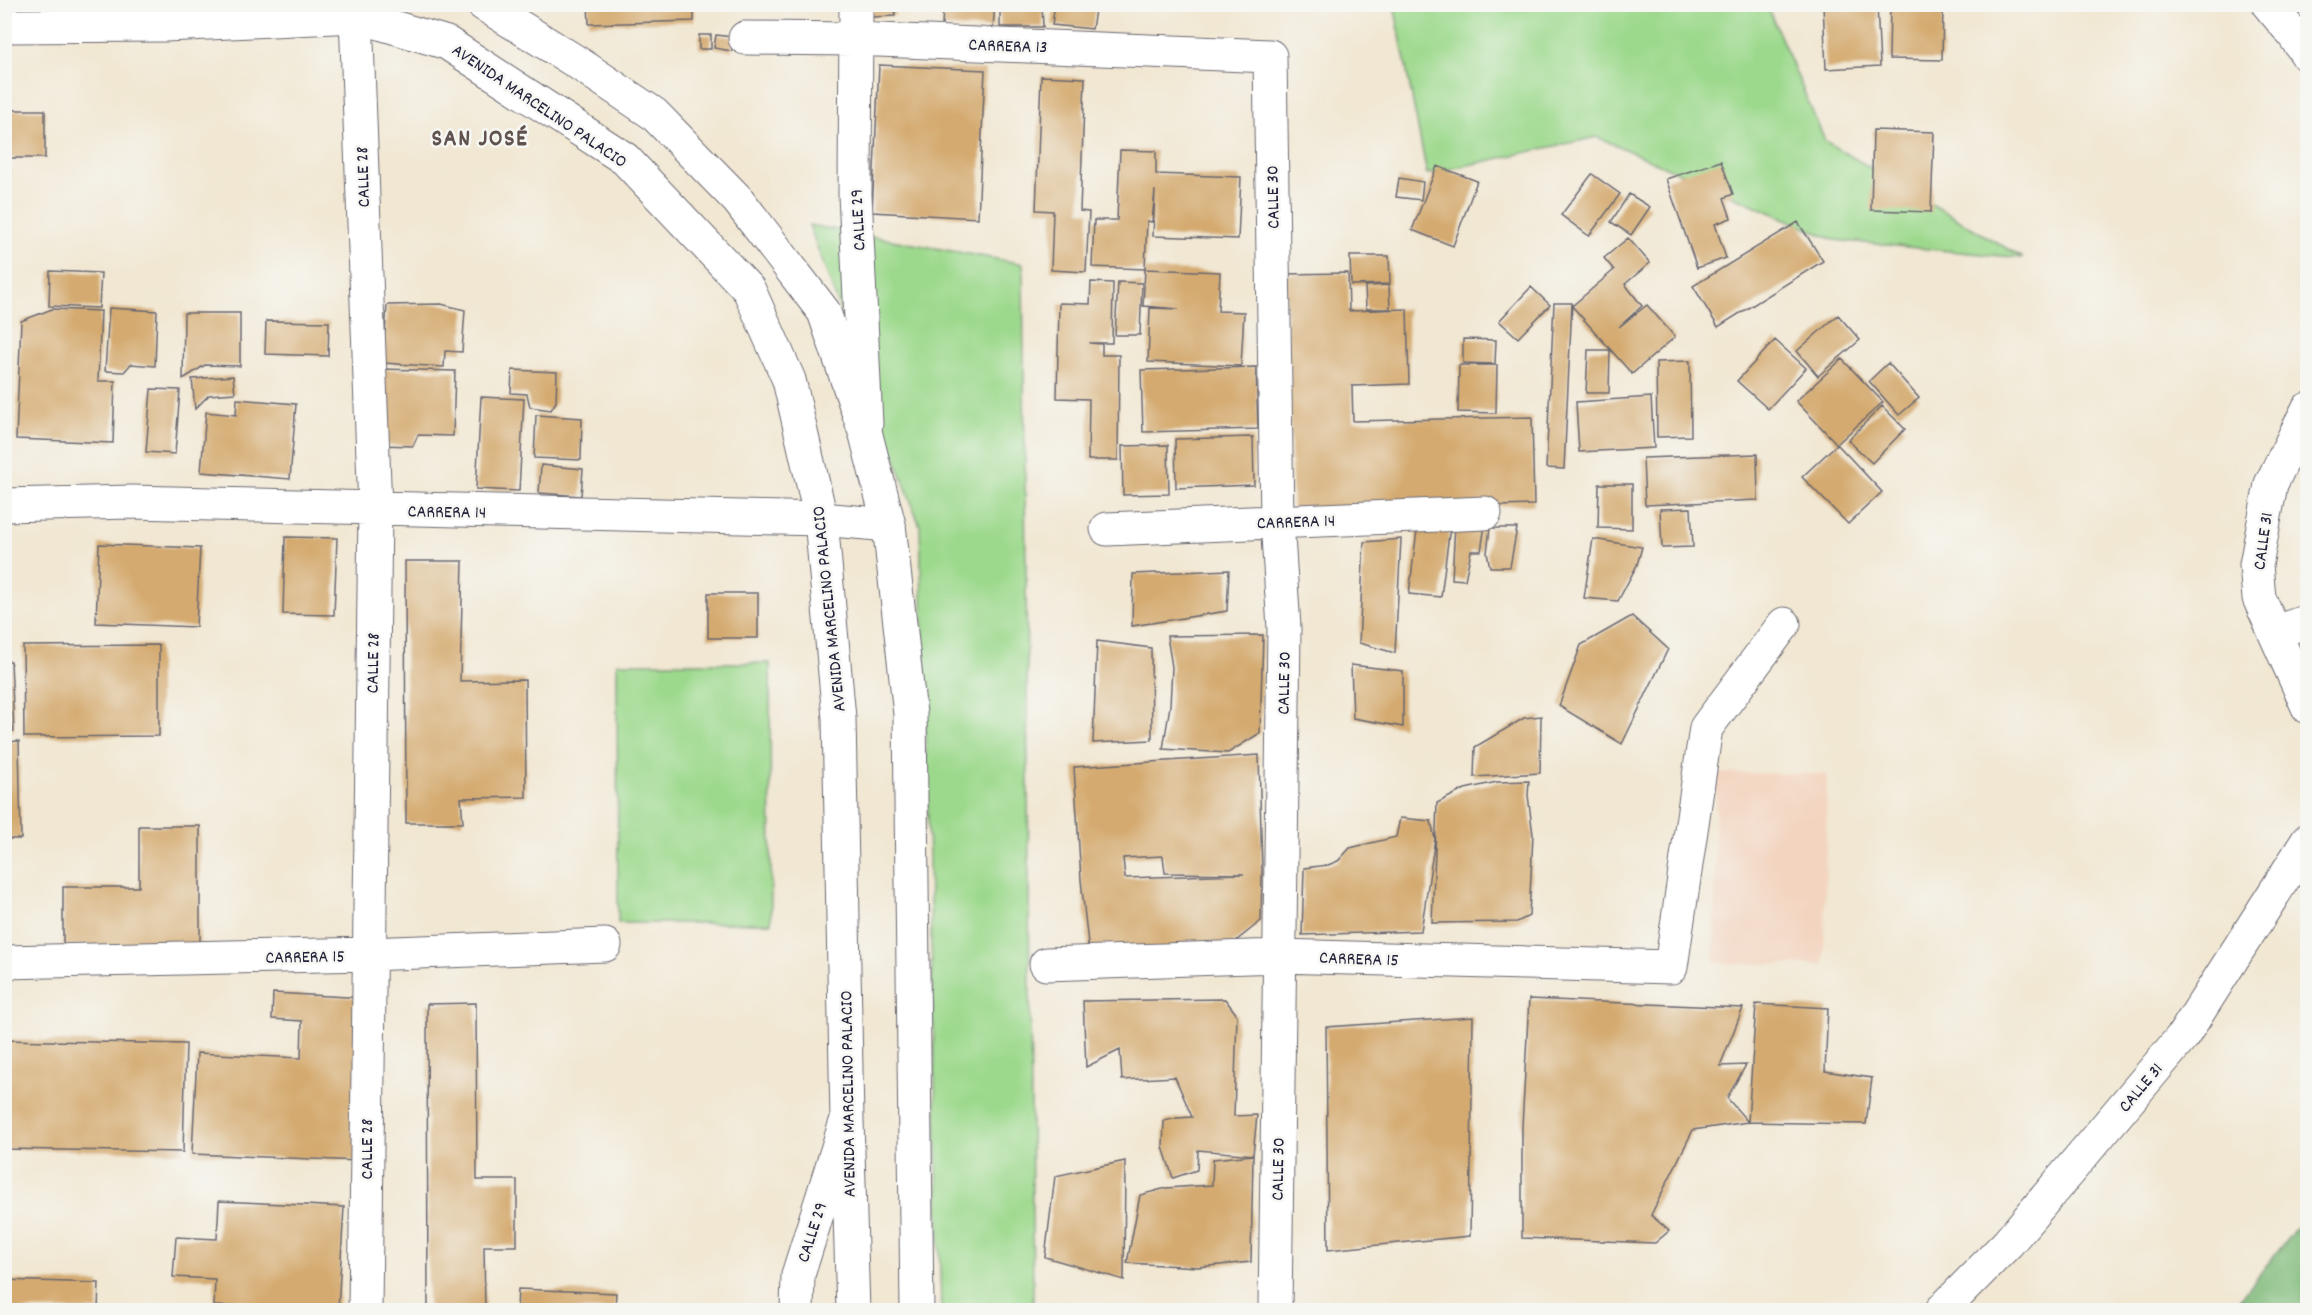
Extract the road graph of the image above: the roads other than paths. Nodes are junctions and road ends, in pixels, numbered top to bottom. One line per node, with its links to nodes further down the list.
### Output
1 (230, 4): 6 (street)
2 (483, 4): 13 (street)
3 (856, 4): 9 (street, CALLE 29)
4 (2268, 4): 11 (street)
5 (356, 16): 6 (street, AVENIDA MARCELINO PALACIO); 15 (street, CALLE 28); 17 (street, AVENIDA MARCELINO PALACIO)
6 (165, 25): 7 (street, AVENIDA MARCELINO PALACIO)
7 (4, 26)
8 (745, 38): 9 (street, CARRERA 13)
9 (854, 39): 10 (street, CARRERA 13); 13 (street, CALLE 29)
10 (1270, 56): 18 (street, CALLE 30)
11 (2307, 56)
12 (2307, 409): 23 (street, CALLE 31)
13 (866, 435): 19 (street)
14 (4, 505): 15 (street, CARRERA 14)
15 (375, 509): 17 (street, CARRERA 14); 27 (street, CALLE 28)
16 (1485, 513): 18 (street, CARRERA 14)
17 (821, 519): 19 (street, CARRERA 14); 31 (street, AVENIDA MARCELINO PALACIO)
18 (1277, 521): 20 (street, CARRERA 14); 28 (street, CALLE 30)
19 (889, 525): 35 (street)
20 (1107, 529)
21 (2307, 621): 23 (street)
22 (1785, 624): 28 (street, CARRERA 15)
23 (2275, 632): 24 (street, CALLE 31)
24 (2307, 707)
25 (2307, 840): 37 (street, CALLE 31)
26 (605, 945): 27 (street, CARRERA 15)
27 (368, 954): 29 (street, CARRERA 15); 32 (street, CALLE 28)
28 (1279, 956): 30 (street, CARRERA 15); 36 (street, CALLE 30)
29 (4, 962)
30 (1046, 964)
31 (847, 1120): 33 (street, CALLE 29); 34 (street, AVENIDA MARCELINO PALACIO)
32 (365, 1311)
33 (797, 1311)
34 (853, 1311)
35 (917, 1311)
36 (1275, 1311)
37 (1942, 1311)

